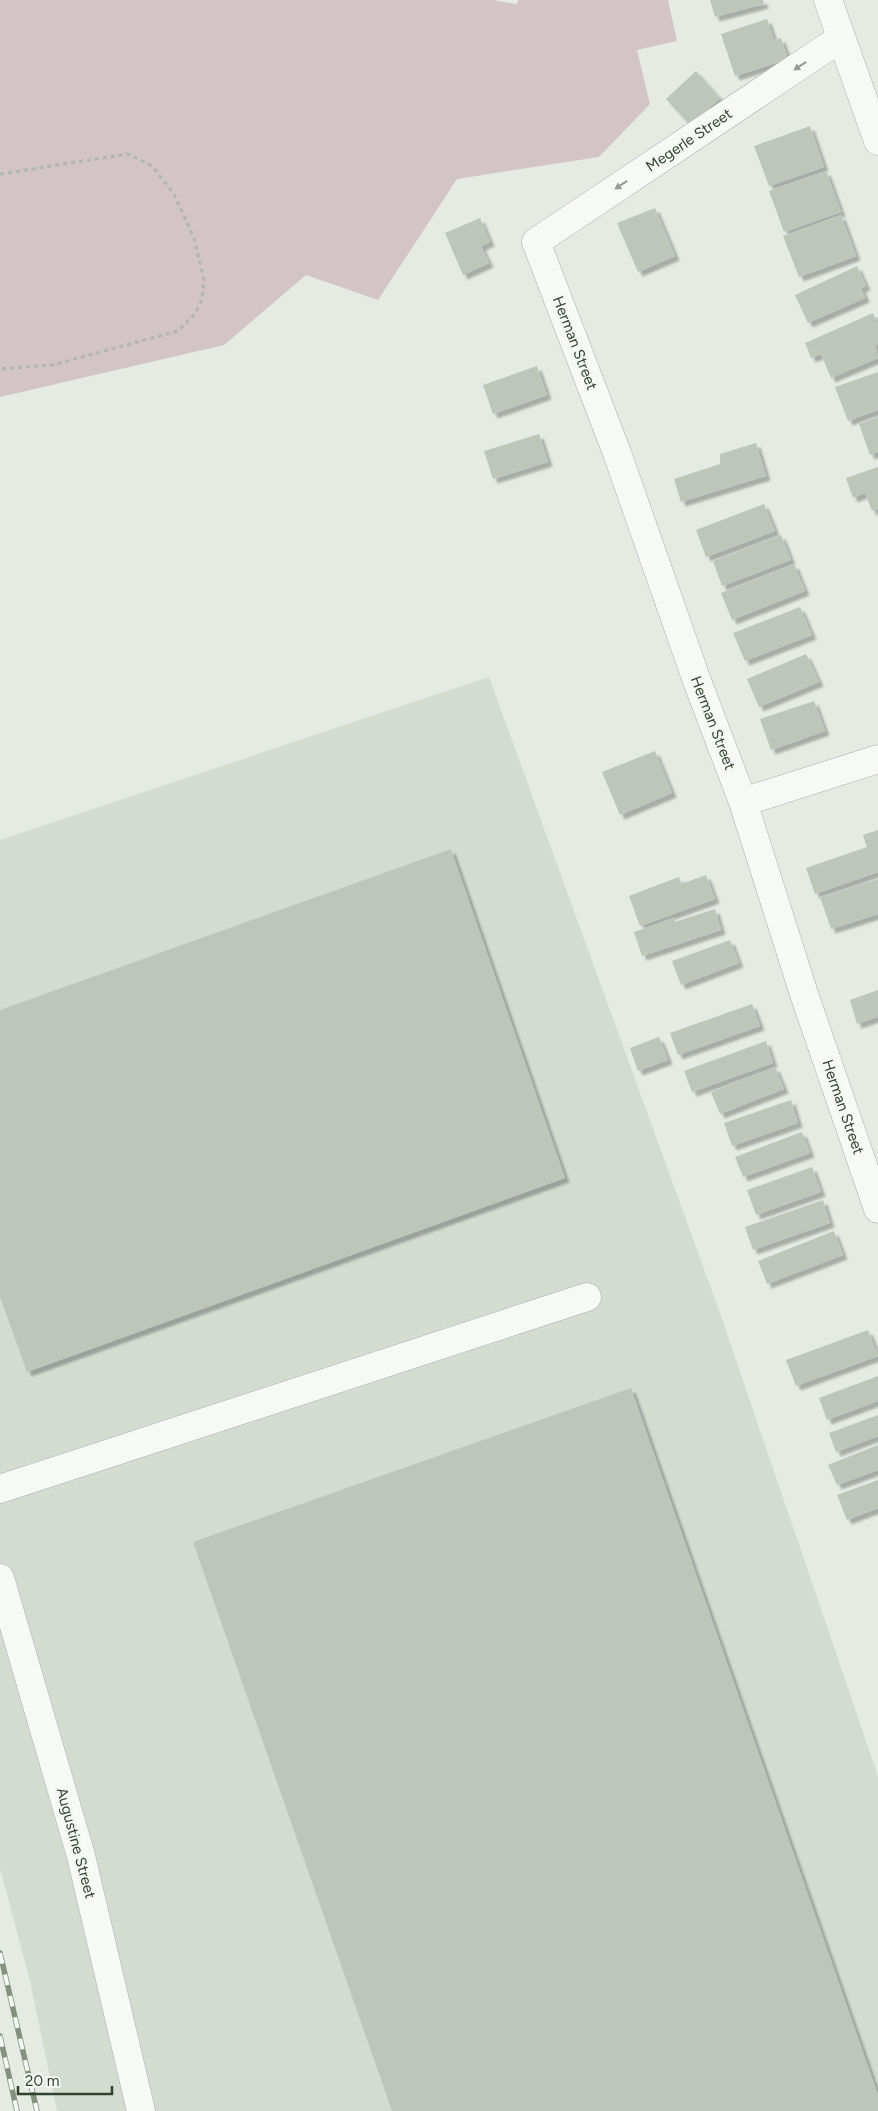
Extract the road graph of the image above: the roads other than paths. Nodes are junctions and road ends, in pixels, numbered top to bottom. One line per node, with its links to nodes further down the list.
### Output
1 (828, 0): 2 (street)
2 (841, 38): 3 (street); 4 (street, Megerle Street, one-way to 4)
3 (878, 141)
4 (536, 242): 6 (street, Herman Street)
5 (878, 759): 6 (street)
6 (743, 802): 7 (street, Herman Street)
7 (878, 1209)
8 (587, 1297): 9 (street)
9 (0, 1489)
10 (0, 1578): 11 (street, Augustine Street)
11 (141, 2111)

